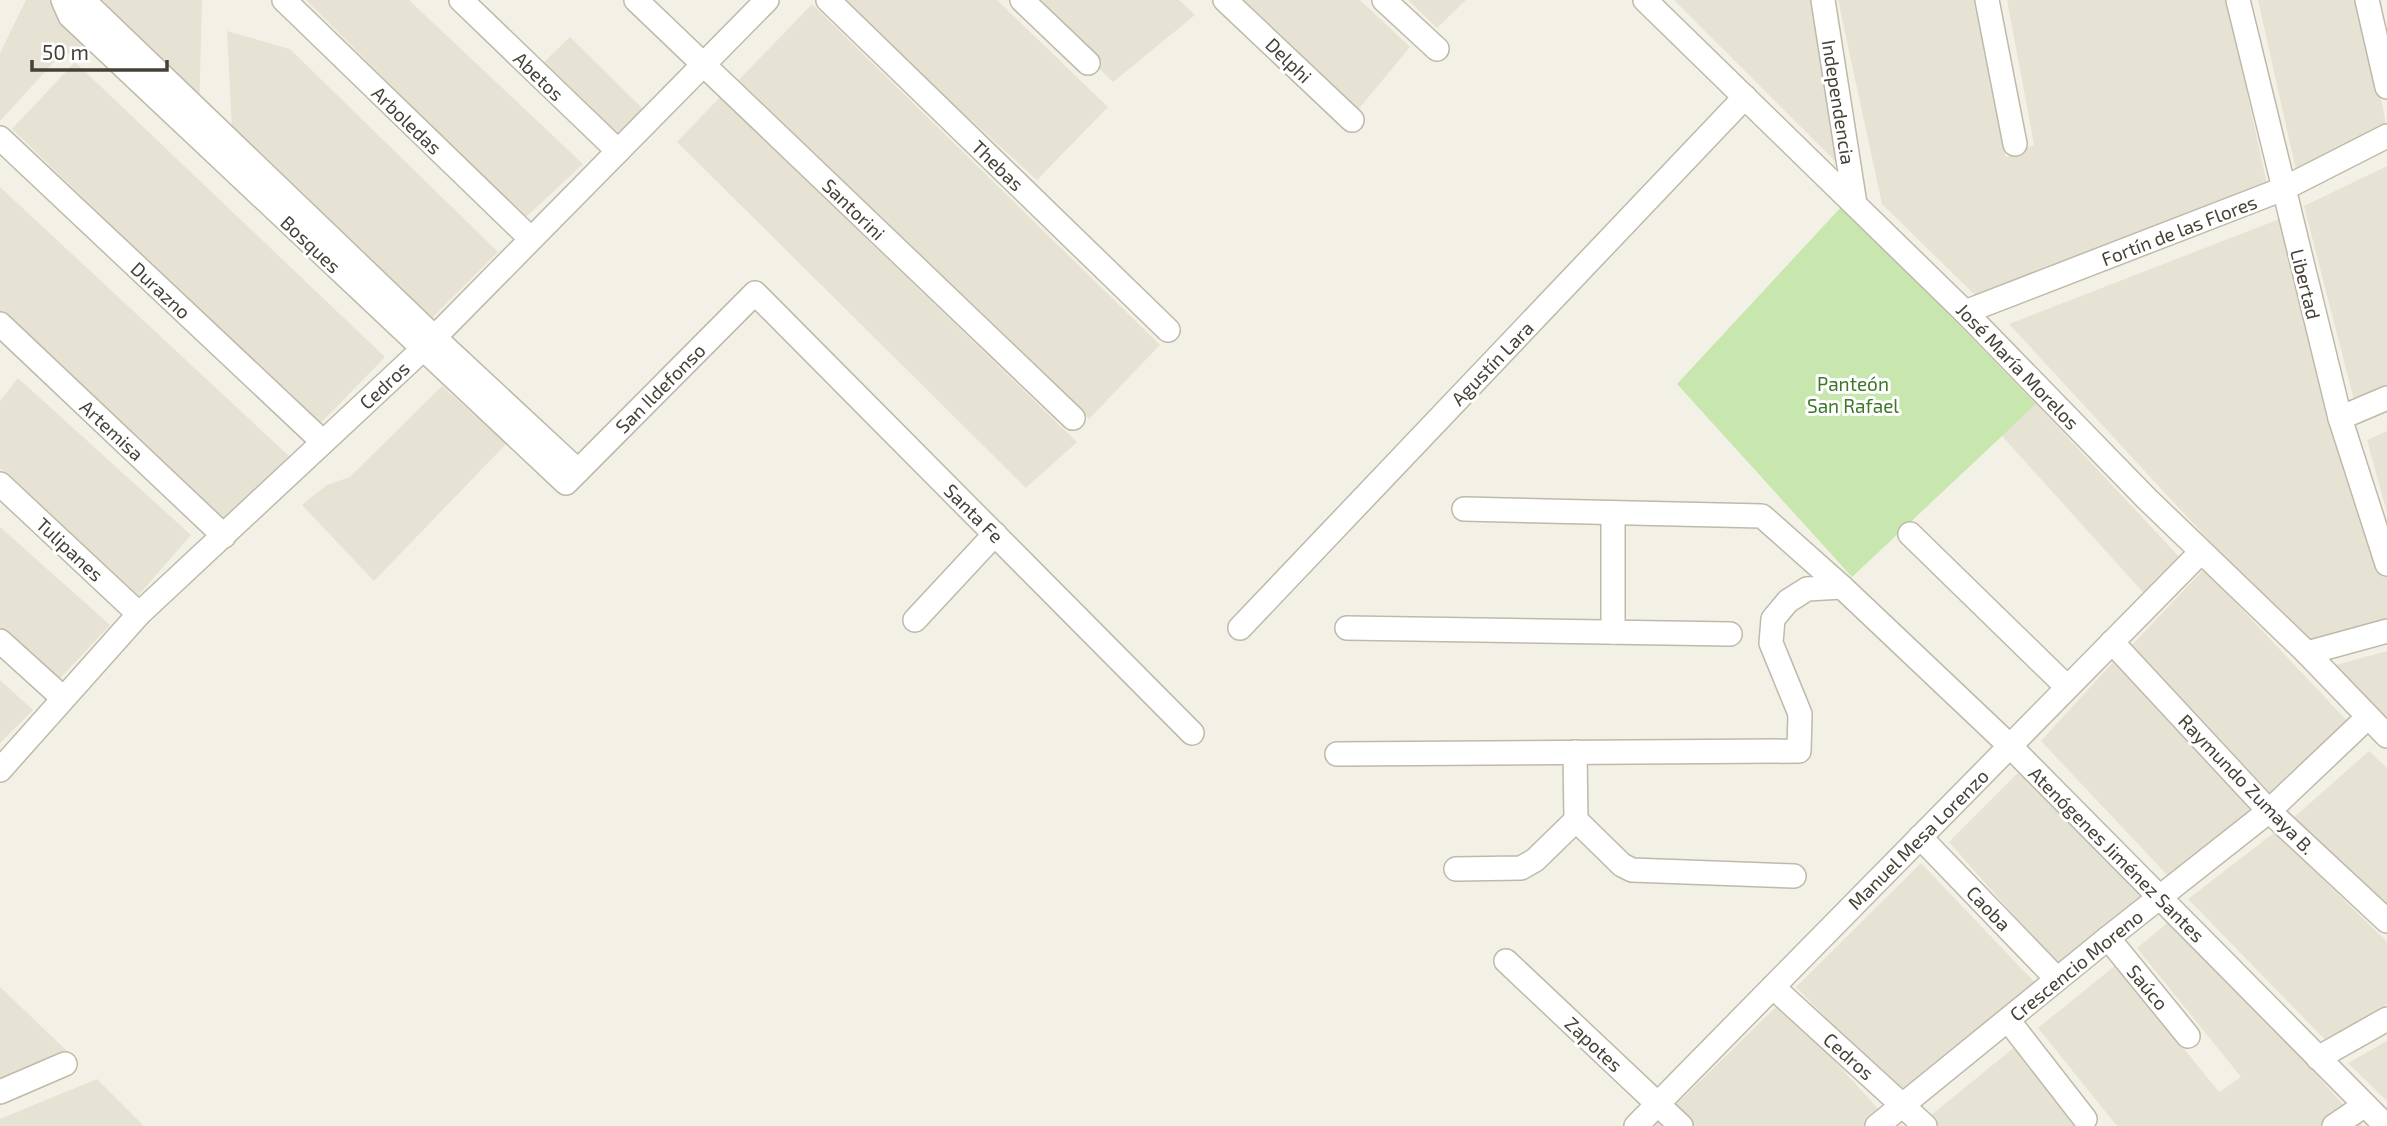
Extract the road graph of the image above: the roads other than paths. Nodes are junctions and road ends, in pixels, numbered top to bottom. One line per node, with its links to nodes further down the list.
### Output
1 (63, 0): 33 (street, Bosques)
2 (83, 0): 33 (street, Bosques)
3 (284, 0): 28 (street, Arboledas)
4 (461, 0): 25 (street, Abetos)
5 (636, 0): 18 (street, Santorini)
6 (767, 0): 18 (street, Cedros)
7 (828, 0): 32 (street, Thebas)
8 (1022, 0): 17 (street)
9 (1225, 0): 21 (street, Delphi)
10 (1384, 0): 16 (street)
11 (1645, 0): 20 (street, José María Morelos)
12 (1823, 0): 27 (street, Independencia)
13 (1987, 0): 24 (street)
14 (2238, 0): 26 (street, Libertad)
15 (2367, 0): 19 (street)
16 (1437, 49)
17 (1087, 63)
18 (703, 65): 25 (street, Cedros); 35 (street, Santorini)
19 (2387, 87)
20 (1745, 97): 27 (street, José María Morelos); 50 (street, Agustín Lara)
21 (1352, 120)
22 (2387, 136): 26 (street, Fortín de las Flores)
23 (0, 138): 37 (street, Durazno)
24 (2015, 144)
25 (618, 152): 28 (street, Cedros)
26 (2283, 189): 30 (street, Fortín de las Flores); 36 (street, Libertad)
27 (1855, 204): 30 (street, José María Morelos)
28 (531, 239): 33 (street, Cedros)
29 (755, 293): 38 (street, San Ildefonso); 42 (street, Santa Fe)
30 (1965, 312): 45 (street, José María Morelos)
31 (0, 324): 44 (street, Artemisa)
32 (1168, 330)
33 (429, 343): 37 (street, Cedros); 38 (street, Bosques)
34 (2387, 398): 36 (street)
35 (1073, 418)
36 (2340, 418): 46 (street, Libertad)
37 (323, 442): 44 (street, Cedros)
38 (572, 477)
39 (0, 484): 48 (street, Tulipanes)
40 (1464, 509): 41 (street, Atenógenes Jiménez Santes)
41 (1613, 514): 47 (street, Atenógenes Jiménez Santes); 53 (street)
42 (995, 534): 49 (street); 61 (street, Santa Fe)
43 (1910, 534): 58 (street)
44 (224, 536): 48 (street, Cedros)
45 (2201, 552): 56 (street, Manuel Mesa Lorenzo); 57 (street, José María Morelos)
46 (2387, 564)
47 (1842, 587): 63 (street, Atenógenes Jiménez Santes); 64 (street)
48 (139, 614): 59 (street, Cedros)
49 (915, 620)
50 (1240, 628)
51 (1347, 628): 53 (street)
52 (2387, 631): 57 (street)
53 (1613, 632): 54 (street)
54 (1730, 634)
55 (0, 640): 59 (street)
56 (2112, 642): 58 (street, Manuel Mesa Lorenzo); 67 (street, Raymundo Zumaya B.)
57 (2307, 653): 60 (street, José María Morelos)
58 (2067, 687): 63 (street, Manuel Mesa Lorenzo)
59 (63, 698): 66 (street, Cedros)
60 (2367, 718): 62 (street, José María Morelos); 67 (street, Crescencio Moreno)
61 (1192, 733)
62 (2387, 736)
63 (2010, 746): 69 (street, Manuel Mesa Lorenzo); 72 (street, Atenógenes Jiménez Santes)
64 (1575, 752): 65 (street); 68 (street)
65 (1338, 754)
66 (0, 770)
67 (2269, 811): 72 (street, Crescencio Moreno); 73 (street, Raymundo Zumaya B.)
68 (1576, 820): 70 (street); 71 (street)
69 (1920, 837): 76 (street, Caoba); 77 (street, Manuel Mesa Lorenzo)
70 (1456, 869)
71 (1794, 876)
72 (2159, 897): 74 (street, Crescencio Moreno); 81 (street, Atenógenes Jiménez Santes)
73 (2387, 920)
74 (2108, 938): 76 (street, Crescencio Moreno); 80 (street, Saúco)
75 (1506, 961): 84 (street, Zapotes)
76 (2057, 979): 79 (street, Crescencio Moreno)
77 (1773, 987): 84 (street, Manuel Mesa Lorenzo); 85 (street, Cedros)
78 (2387, 1019): 81 (street)
79 (2008, 1020): 85 (street, Crescencio Moreno); 87 (street)
80 (2188, 1036)
81 (2318, 1058): 86 (street, Atenógenes Jiménez Santes)
82 (65, 1064): 83 (street)
83 (0, 1092)
84 (1658, 1104): 88 (street, Manuel Mesa Lorenzo); 89 (street, Zapotes)
85 (1903, 1104): 90 (street, Crescencio Moreno); 91 (street, Cedros)
86 (2365, 1105): 92 (street); 93 (street, Atenógenes Jiménez Santes)
87 (2085, 1119)
88 (1636, 1126)
89 (1681, 1126)
90 (1877, 1126)
91 (1924, 1126)
92 (2334, 1126)
93 (2386, 1126)

